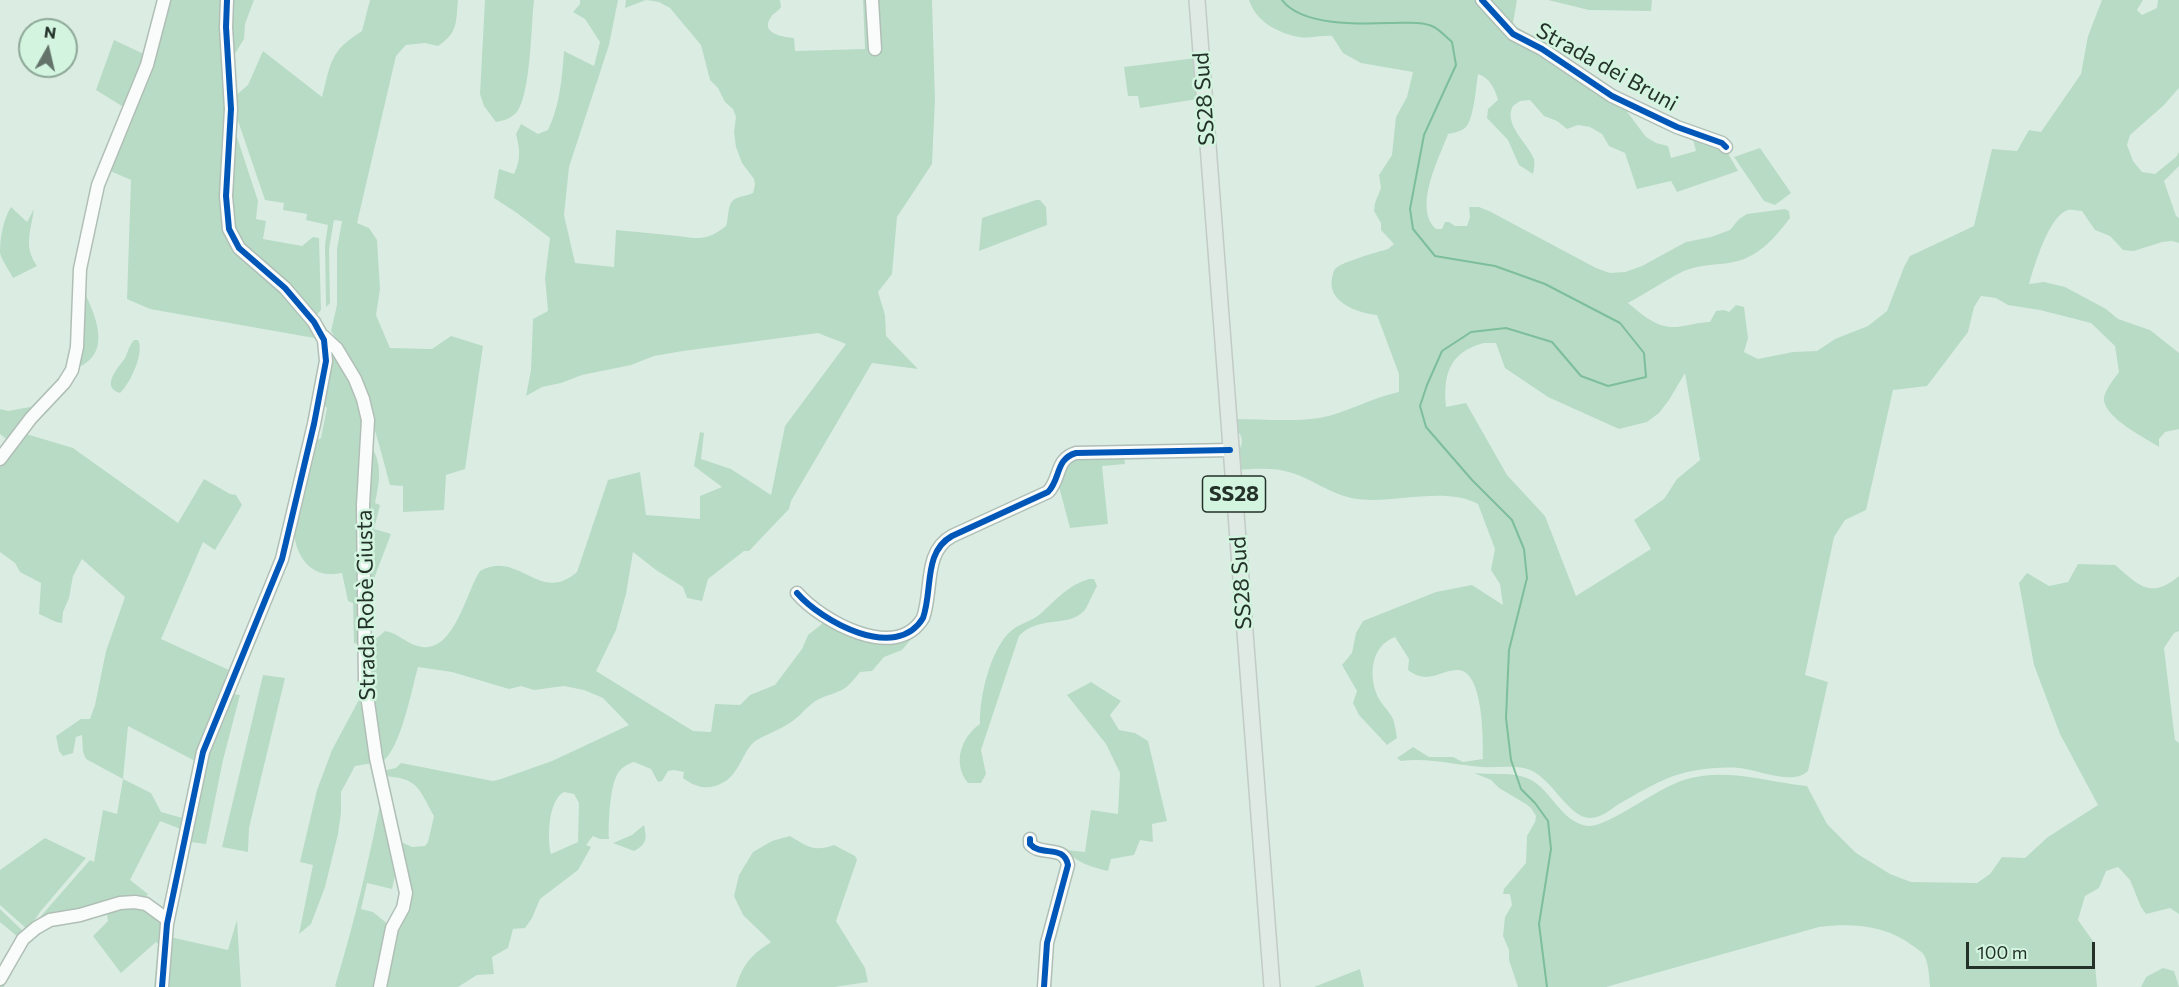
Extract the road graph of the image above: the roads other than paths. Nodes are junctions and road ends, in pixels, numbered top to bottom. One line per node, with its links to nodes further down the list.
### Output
1 (164, 0): 10 (street)
2 (227, 0): 8 (street, Strada Robè Giusta)
3 (872, 0): 6 (street)
4 (1197, 0): 9 (main road, SS28 Sud / SS28)
5 (1482, 0): 7 (street, Strada dei Bruni)
6 (875, 49)
7 (1726, 147)
8 (323, 336): 13 (street); 16 (street, Strada Robè Giusta)
9 (1230, 450): 11 (street); 18 (main road, SS28 Sud / SS28)
10 (0, 459)
11 (797, 593)
12 (1030, 838): 17 (street)
13 (168, 920): 14 (street); 15 (street)
14 (0, 979)
15 (162, 987)
16 (380, 987)
17 (1044, 987)
18 (1272, 987)

